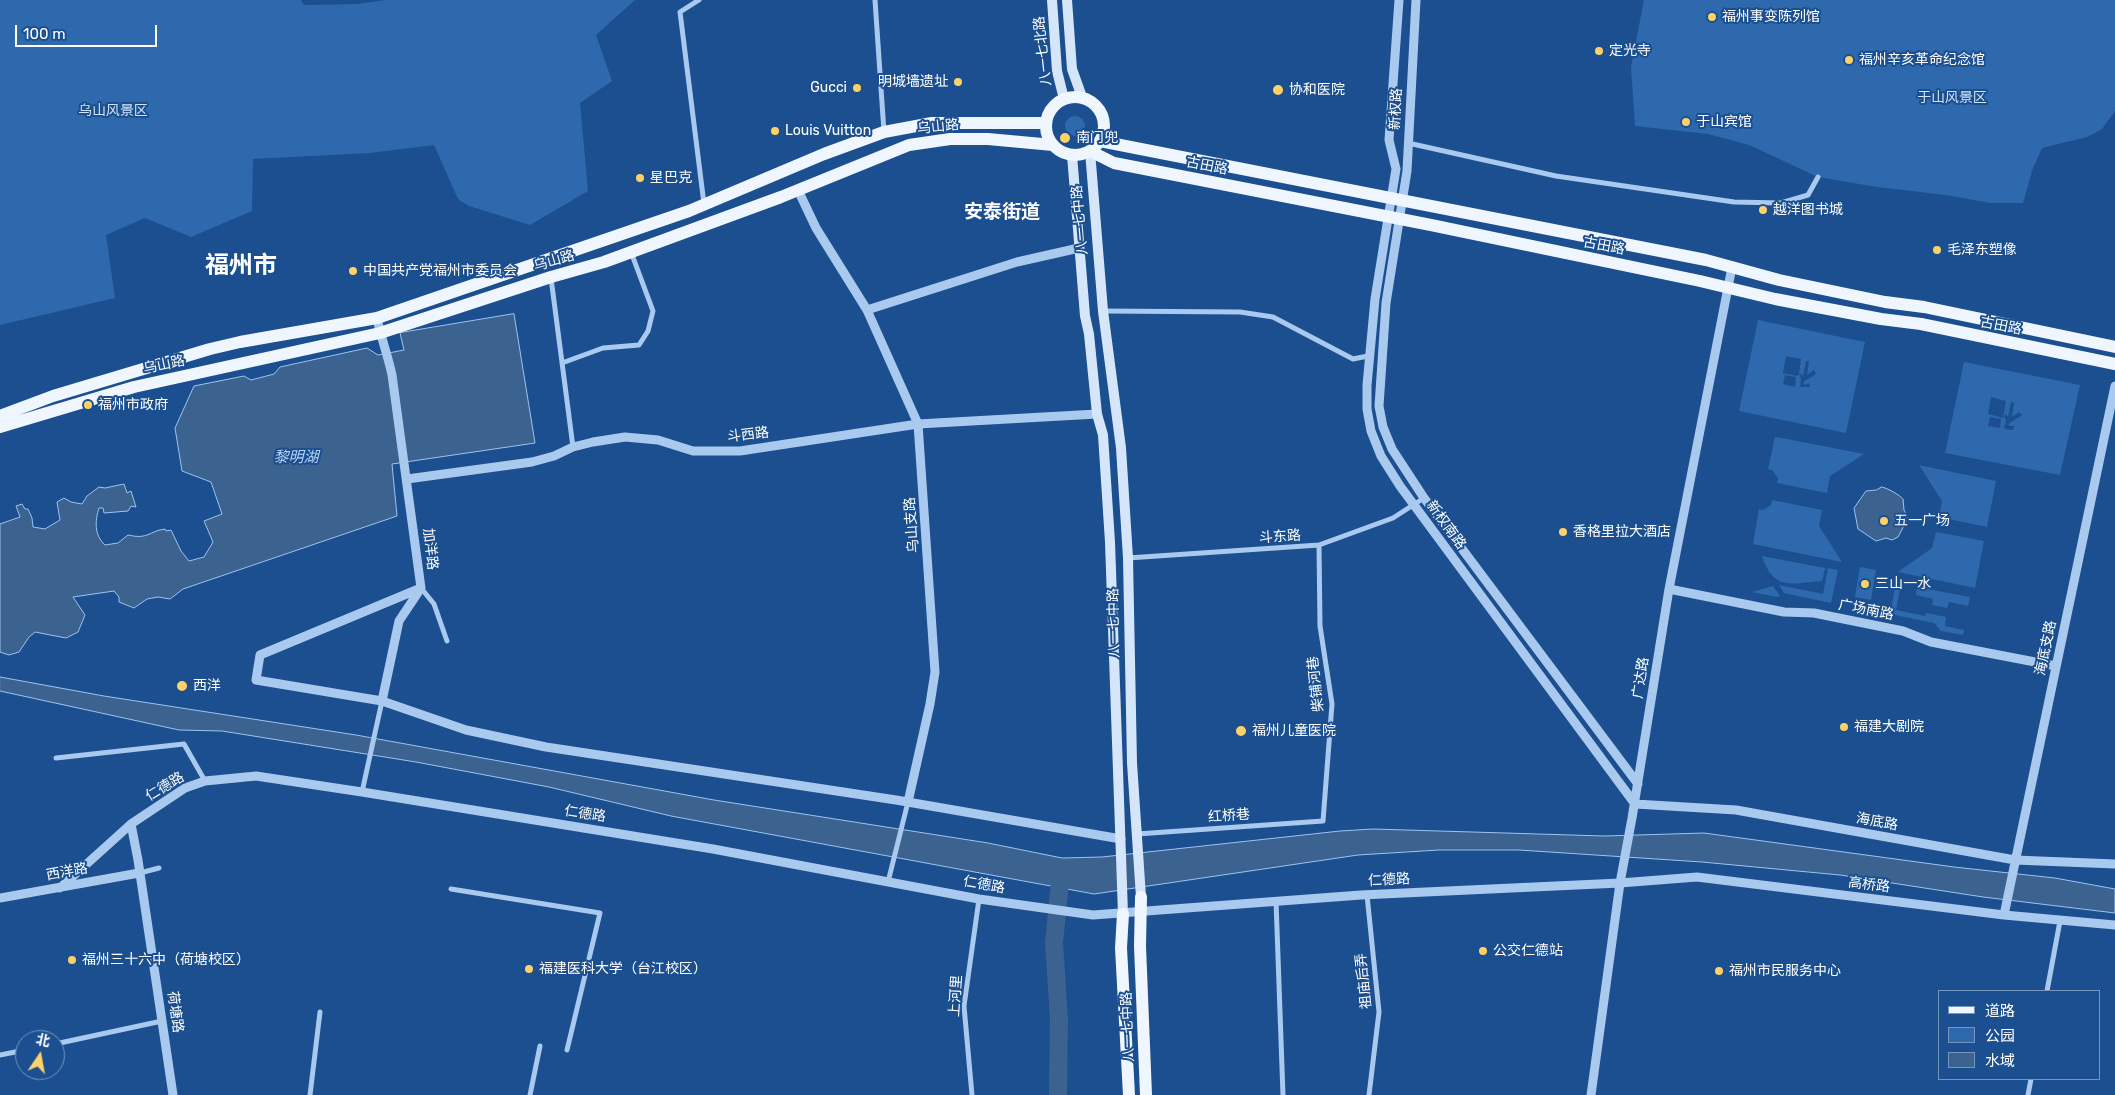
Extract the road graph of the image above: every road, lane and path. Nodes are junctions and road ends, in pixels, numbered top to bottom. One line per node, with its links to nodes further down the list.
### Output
1 (699, 0): 19 (street)
2 (875, 0): 10 (street)
3 (1052, 0): 8 (main road, 八一七北路)
4 (1067, 0): 7 (main road)
5 (1399, 0): 18 (street, 新权路)
6 (1416, 0): 12 (street, 新权路)
7 (1082, 97): 8 (main road); 11 (main road)
8 (1064, 98): 9 (main road)
9 (1046, 123): 10 (main road, 乌山路); 13 (main road)
10 (884, 132): 19 (main road, 乌山路)
11 (1100, 141): 14 (main road); 18 (main road, 古田路)
12 (1408, 143): 16 (street); 18 (street, 新权路)
13 (1053, 145): 15 (main road); 17 (main road, 乌山路)
14 (1090, 151): 15 (main road); 20 (main road, 古田路); 27 (main road, 八一七中路)
15 (1072, 155): 21 (main road, 八一七中路)
16 (1818, 177)
17 (798, 190): 22 (main road, 乌山路); 26 (street, 乌山支路)
18 (1398, 199): 20 (street, 新权路); 23 (main road, 古田路)
19 (704, 205): 28 (main road, 乌山路)
20 (1394, 218): 25 (main road, 古田路); 31 (street, 新权南路); 41 (street, 新权南路)
21 (1079, 248): 26 (street); 35 (main road, 八一七中路)
22 (631, 252): 24 (main road, 乌山路); 32 (street)
23 (1732, 267): 25 (street, 广达路); 30 (main road, 古田路)
24 (551, 277): 29 (main road, 乌山路); 32 (street)
25 (1728, 287): 33 (main road, 古田路); 46 (street, 广达路)
26 (867, 310): 37 (street, 乌山支路)
27 (1103, 311): 31 (street); 44 (main road, 八一七中路)
28 (377, 318): 29 (street, 加洋路); 36 (main road, 乌山路)
29 (380, 333): 38 (main road, 乌山路); 40 (street, 加洋路)
30 (2115, 347)
31 (1368, 356): 42 (street, 新权南路)
32 (562, 363): 39 (street)
33 (2115, 364)
34 (2115, 386): 48 (street, 海底支路)
35 (1097, 414): 37 (street, 斗西路); 59 (main road, 八一七中路)
36 (0, 416)
37 (918, 424): 39 (street, 斗西路); 54 (street, 乌山支路)
38 (0, 427)
39 (573, 447): 40 (street, 斗西路)
40 (407, 479): 45 (street, 加洋路)
41 (1424, 498): 42 (street, 斗东路); 52 (street, 新权南路)
42 (1414, 505): 43 (street, 斗东路); 55 (street, 新权南路)
43 (1319, 545): 44 (street, 斗东路); 56 (street, 柴铺河巷)
44 (1128, 558): 58 (main road, 八一七中路)
45 (421, 588): 47 (street); 49 (street, 加洋路); 49 (street)
46 (1669, 589): 48 (street, 广场南路); 52 (street, 广达路)
47 (447, 641)
48 (2056, 666): 60 (street, 海底支路)
49 (382, 701): 53 (street, 加洋路); 54 (street)
50 (56, 758): 51 (street)
51 (205, 781): 53 (street, 仁德路); 57 (street, 仁德路)
52 (1638, 784): 55 (street, 广达路)
53 (362, 792): 64 (street, 仁德路)
54 (908, 802): 59 (street); 64 (street, 乌山支路)
55 (1635, 804): 60 (street, 海底路); 65 (street, 广达路)
56 (1323, 821): 58 (street, 红桥巷)
57 (131, 824): 63 (street, 荷塘路); 66 (street, 仁德路)
58 (1137, 834): 69 (main road, 八一七中路)
59 (1121, 840): 73 (main road, 八一七中路)
60 (2015, 860): 61 (street, 海底路); 75 (street, 海底支路)
61 (2115, 864)
62 (159, 868): 63 (street)
63 (139, 873): 66 (street, 西洋路); 80 (street, 荷塘路)
64 (888, 882): 71 (street, 仁德路)
65 (1620, 883): 68 (street, 仁德路); 75 (street, 高桥路); 95 (street, 广达路)
66 (60, 888): 70 (street, 西洋路)
67 (450, 889): 83 (street)
68 (1367, 895): 72 (street, 仁德路); 94 (street, 祖庙后弄)
69 (1141, 897): 74 (main road, 八一七中路)
70 (0, 898)
71 (979, 899): 73 (street, 仁德路); 90 (street, 上河里)
72 (1276, 901): 74 (street, 仁德路); 93 (street)
73 (1123, 910): 74 (street, 仁德路); 91 (main road, 八一七中路)
74 (1142, 911): 92 (main road, 八一七中路)
75 (2004, 915): 76 (street, 高桥路)
76 (2060, 922): 77 (street, 高桥路); 78 (street)
77 (2115, 925)
78 (2047, 990)
79 (320, 1012): 88 (street)
80 (162, 1021): 81 (street); 87 (street, 荷塘路)
81 (65, 1042)
82 (540, 1046): 89 (street)
83 (567, 1050)
84 (15, 1052): 85 (street)
85 (0, 1056)
86 (2031, 1080): 96 (street)
87 (173, 1095)
88 (310, 1095)
89 (530, 1095)
90 (972, 1095)
91 (1129, 1095)
92 (1146, 1095)
93 (1283, 1095)
94 (1368, 1095)
95 (1591, 1095)
96 (2028, 1095)

